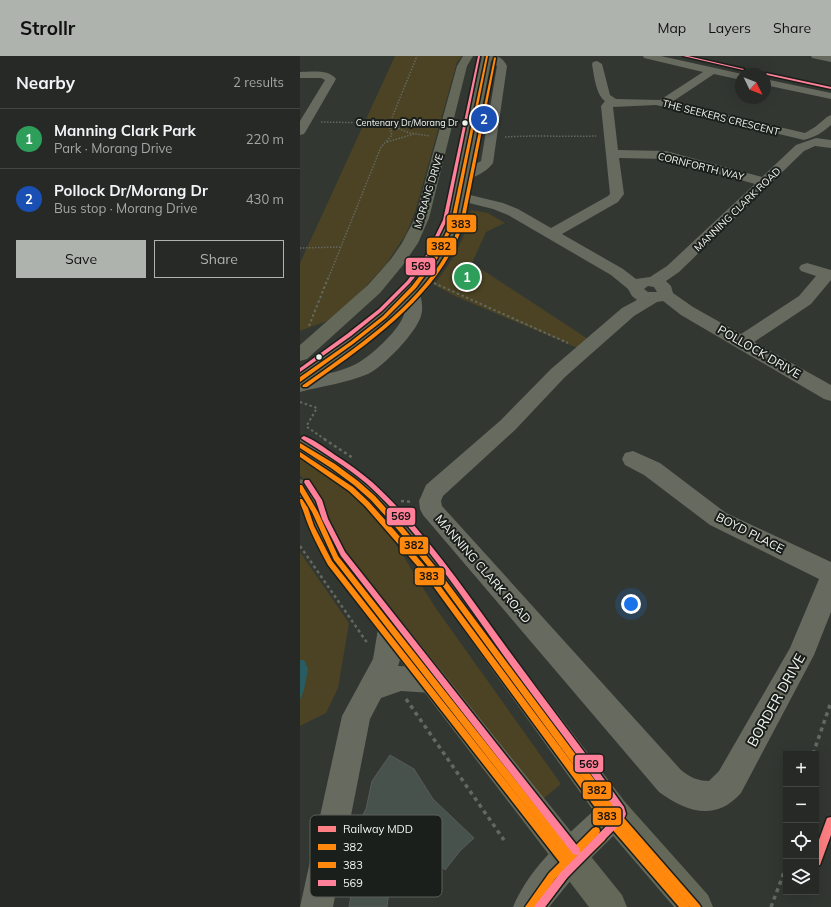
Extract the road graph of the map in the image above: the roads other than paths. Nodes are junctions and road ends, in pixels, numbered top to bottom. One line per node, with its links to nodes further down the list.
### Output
1 (468, 56): 29 (main road, MORANG DRIVE)
2 (487, 56): 20 (main road)
3 (492, 56): 20 (street)
4 (648, 56): 8 (street)
5 (816, 56): 6 (street)
6 (831, 59)
7 (597, 64): 13 (street)
8 (711, 71): 10 (street); 14 (street)
9 (300, 75): 16 (street)
10 (735, 76)
11 (771, 83): 12 (street)
12 (831, 96)
13 (613, 102): 14 (street, THE SEEKERS CRESCENT); 19 (street)
14 (663, 103): 17 (street, THE SEEKERS CRESCENT)
15 (831, 119): 17 (street, MANNING CLARK ROAD)
16 (300, 131)
17 (810, 139): 18 (street, THE SEEKERS CRESCENT); 21 (street, MANNING CLARK ROAD)
18 (831, 144)
19 (613, 154): 21 (street, CORNFORTH WAY); 23 (street)
20 (462, 177): 22 (main road)
21 (764, 182): 27 (street, MANNING CLARK ROAD)
22 (458, 200): 23 (street, POLLOCK DRIVE); 26 (main road)
23 (551, 234): 27 (street, POLLOCK DRIVE)
24 (807, 268): 25 (street)
25 (828, 274): 28 (street)
26 (410, 290): 30 (main road); 31 (street)
27 (648, 293): 28 (street, POLLOCK DRIVE); 41 (street, MANNING CLARK ROAD)
28 (741, 342): 32 (street, POLLOCK DRIVE)
29 (300, 355)
30 (300, 380)
31 (300, 386)
32 (831, 394)
33 (302, 437): 42 (main road)
34 (632, 459): 36 (street, BOYD PLACE)
35 (300, 487): 38 (main road)
36 (831, 574)
37 (831, 580): 41 (street, BORDER DRIVE)
38 (392, 629): 39 (main road); 40 (street)
39 (432, 680): 40 (street); 44 (main road)
40 (372, 688): 43 (street)
41 (698, 796)
42 (614, 813): 44 (street); 49 (main road)
43 (335, 815)
44 (570, 856): 47 (street); 48 (main road)
45 (318, 897): 46 (street)
46 (316, 907)
47 (530, 907)
48 (610, 907)
49 (696, 907)

